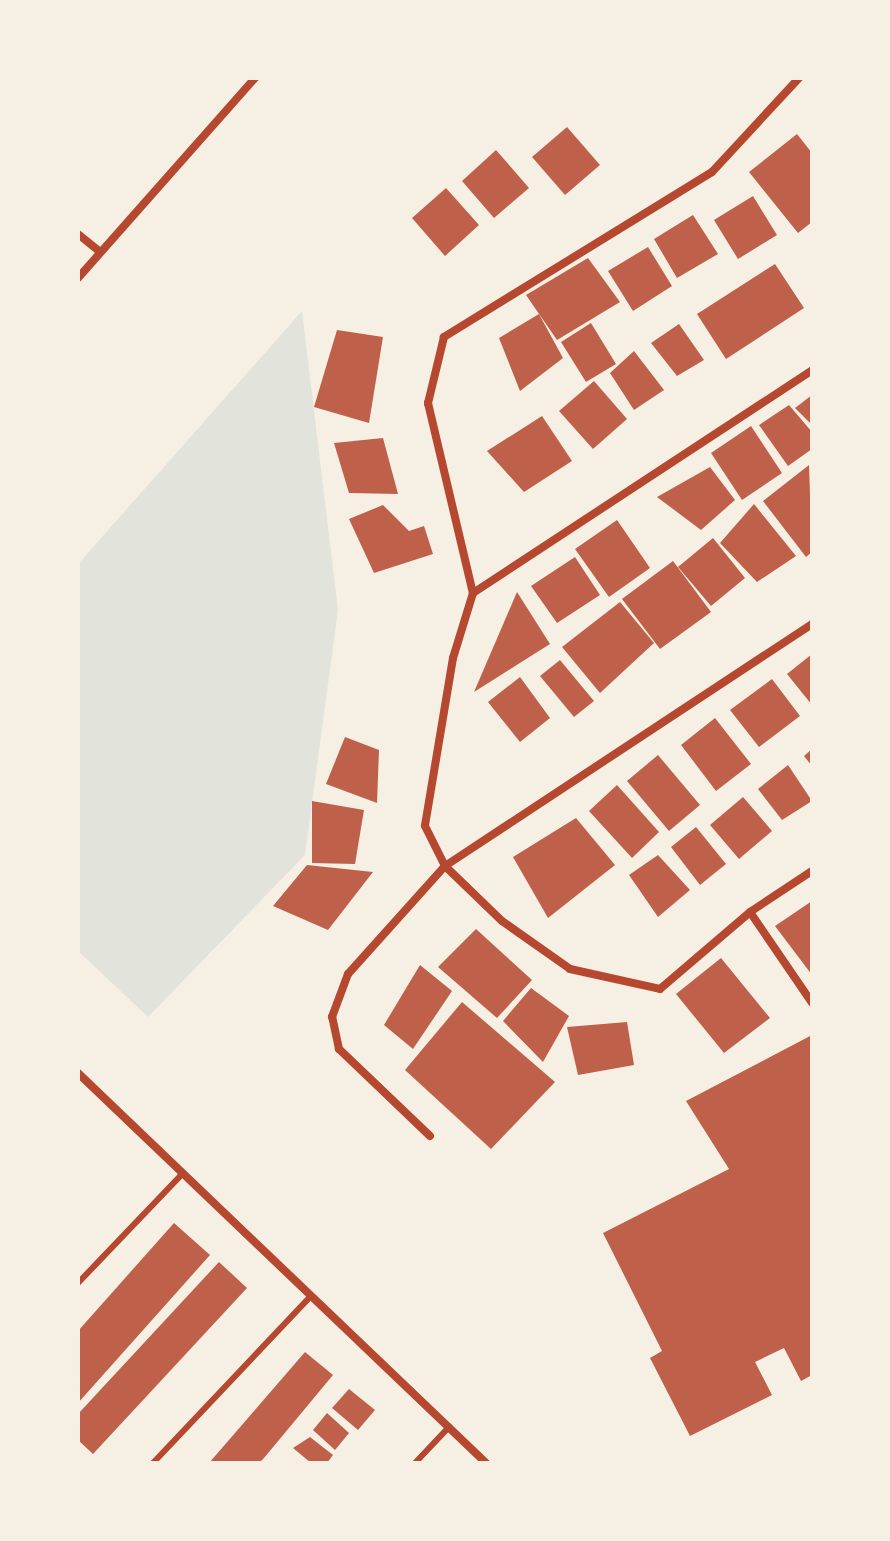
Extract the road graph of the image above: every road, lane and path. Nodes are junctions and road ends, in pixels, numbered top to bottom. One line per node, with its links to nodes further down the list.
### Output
1 (255, 78): 4 (street)
2 (799, 78): 7 (street)
3 (78, 234): 4 (street)
4 (100, 252): 5 (street)
5 (78, 278)
6 (812, 370): 7 (street)
7 (473, 593): 9 (street)
8 (812, 624): 9 (street)
9 (445, 866): 11 (street); 14 (street)
10 (812, 871): 11 (street)
11 (750, 912): 12 (street)
12 (812, 1003)
13 (78, 1073): 15 (street)
14 (430, 1136)
15 (183, 1173): 16 (lane); 17 (street)
16 (78, 1283)
17 (311, 1296): 18 (street); 19 (lane)
18 (449, 1427): 20 (lane); 21 (street)
19 (153, 1463)
20 (415, 1463)
21 (486, 1463)

